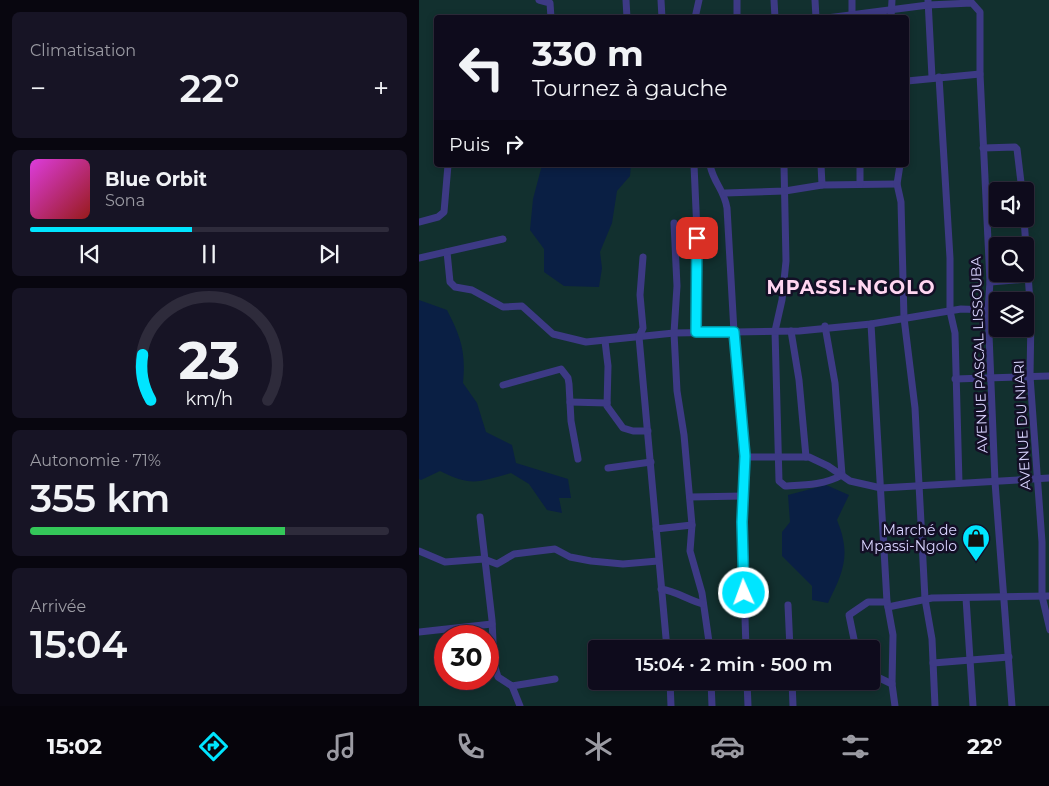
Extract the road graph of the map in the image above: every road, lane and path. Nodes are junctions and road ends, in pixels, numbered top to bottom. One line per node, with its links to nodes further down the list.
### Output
1 (539, 0): 10 (street)
2 (625, 0): 14 (street)
3 (661, 0): 15 (street)
4 (699, 0): 16 (street)
5 (737, 0): 17 (street)
6 (774, 0): 18 (street)
7 (815, 0): 19 (street)
8 (851, 0): 20 (street)
9 (892, 0): 12 (street)
10 (549, 1): 13 (street)
11 (928, 3): 12 (street); 22 (street, AVENUE PASCAL LISSOUBA); 23 (street)
12 (891, 14): 21 (street)
13 (551, 15)
14 (627, 15)
15 (662, 15)
16 (696, 15)
17 (737, 15)
18 (775, 15)
19 (816, 15)
20 (852, 15)
21 (872, 15)
22 (980, 74): 23 (street); 25 (street, AVENUE PASCAL LISSOUBA)
23 (936, 77): 24 (street); 49 (street)
24 (909, 80)
25 (983, 148): 33 (street); 45 (street, AVENUE PASCAL LISSOUBA)
26 (448, 167): 39 (street)
27 (694, 167): 55 (street)
28 (710, 167): 38 (street)
29 (784, 167): 37 (street)
30 (821, 167): 36 (street)
31 (860, 167): 34 (street)
32 (900, 167): 35 (street)
33 (1021, 182)
34 (860, 184): 35 (street); 36 (street)
35 (897, 184): 50 (street)
36 (822, 185): 37 (street)
37 (785, 191): 38 (street); 53 (street)
38 (725, 193): 56 (street)
39 (419, 222)
40 (674, 222): 57 (street)
41 (503, 239): 42 (street)
42 (447, 252): 44 (street); 59 (street)
43 (643, 257): 58 (street)
44 (419, 258)
45 (989, 263)
46 (990, 282): 48 (street, AVENUE PASCAL LISSOUBA)
47 (1028, 282): 60 (street, AVENUE DU NIARI)
48 (988, 310): 49 (street); 62 (street, AVENUE PASCAL LISSOUBA)
49 (950, 311): 50 (street); 63 (street)
50 (904, 318): 51 (street); 79 (street)
51 (871, 324): 52 (street); 80 (street)
52 (825, 326): 54 (street); 74 (street)
53 (775, 331): 54 (street); 56 (street); 69 (street)
54 (791, 331): 70 (street)
55 (696, 332): 56 (street); 57 (street)
56 (734, 332): 68 (street)
57 (674, 333): 58 (street); 82 (street)
58 (639, 337): 59 (street); 67 (street)
59 (605, 340): 66 (street)
60 (1030, 376): 61 (street); 62 (street); 76 (street, AVENUE DU NIARI)
61 (1049, 376)
62 (991, 378): 63 (street); 77 (street, AVENUE PASCAL LISSOUBA)
63 (955, 379): 78 (street)
64 (503, 385): 65 (street)
65 (570, 402): 66 (street); 71 (street)
66 (607, 402): 67 (street)
67 (648, 431): 72 (street)
68 (745, 456): 69 (street); 81 (street)
69 (779, 456): 70 (street); 74 (street)
70 (806, 457): 74 (street)
71 (577, 459)
72 (651, 462): 73 (street); 85 (street)
73 (608, 468)
74 (843, 475): 80 (street)
75 (1049, 478): 76 (street)
76 (1037, 480): 77 (street); 90 (street, AVENUE DU NIARI)
77 (995, 482): 78 (street); 92 (street, AVENUE PASCAL LISSOUBA)
78 (959, 483): 79 (street)
79 (919, 486): 80 (street); 93 (street)
80 (881, 488): 95 (street)
81 (743, 496): 82 (street); 102 (street)
82 (690, 497): 84 (street)
83 (480, 517): 87 (street)
84 (692, 525): 85 (street); 94 (street)
85 (656, 529): 88 (street)
86 (419, 551): 87 (street)
87 (484, 559): 88 (street); 97 (street)
88 (657, 561): 89 (street)
89 (661, 589): 94 (street); 100 (street)
90 (1046, 596): 92 (street); 98 (street, AVENUE DU NIARI)
91 (966, 598): 92 (street); 93 (street); 106 (street)
92 (1003, 598): 105 (street, AVENUE PASCAL LISSOUBA)
93 (925, 599): 95 (street); 107 (street)
94 (703, 604): 101 (street)
95 (887, 604): 104 (street); 110 (street)
96 (788, 605): 103 (street)
97 (492, 624): 99 (street); 111 (street)
98 (1049, 630)
99 (419, 632)
100 (666, 640)
101 (709, 640)
102 (746, 640)
103 (790, 640)
104 (854, 640)
105 (1009, 656): 106 (street); 124 (street, AVENUE PASCAL LISSOUBA)
106 (971, 659): 107 (street); 123 (street)
107 (933, 663): 122 (street)
108 (555, 678): 111 (street)
109 (880, 678): 110 (street)
110 (892, 684): 121 (street)
111 (511, 686): 116 (street)
112 (670, 690): 117 (street)
113 (711, 690): 118 (street)
114 (747, 690): 119 (street)
115 (792, 690): 120 (street)
116 (520, 706)
117 (671, 706)
118 (712, 706)
119 (748, 706)
120 (793, 706)
121 (895, 706)
122 (935, 706)
123 (973, 706)
124 (1011, 706)

